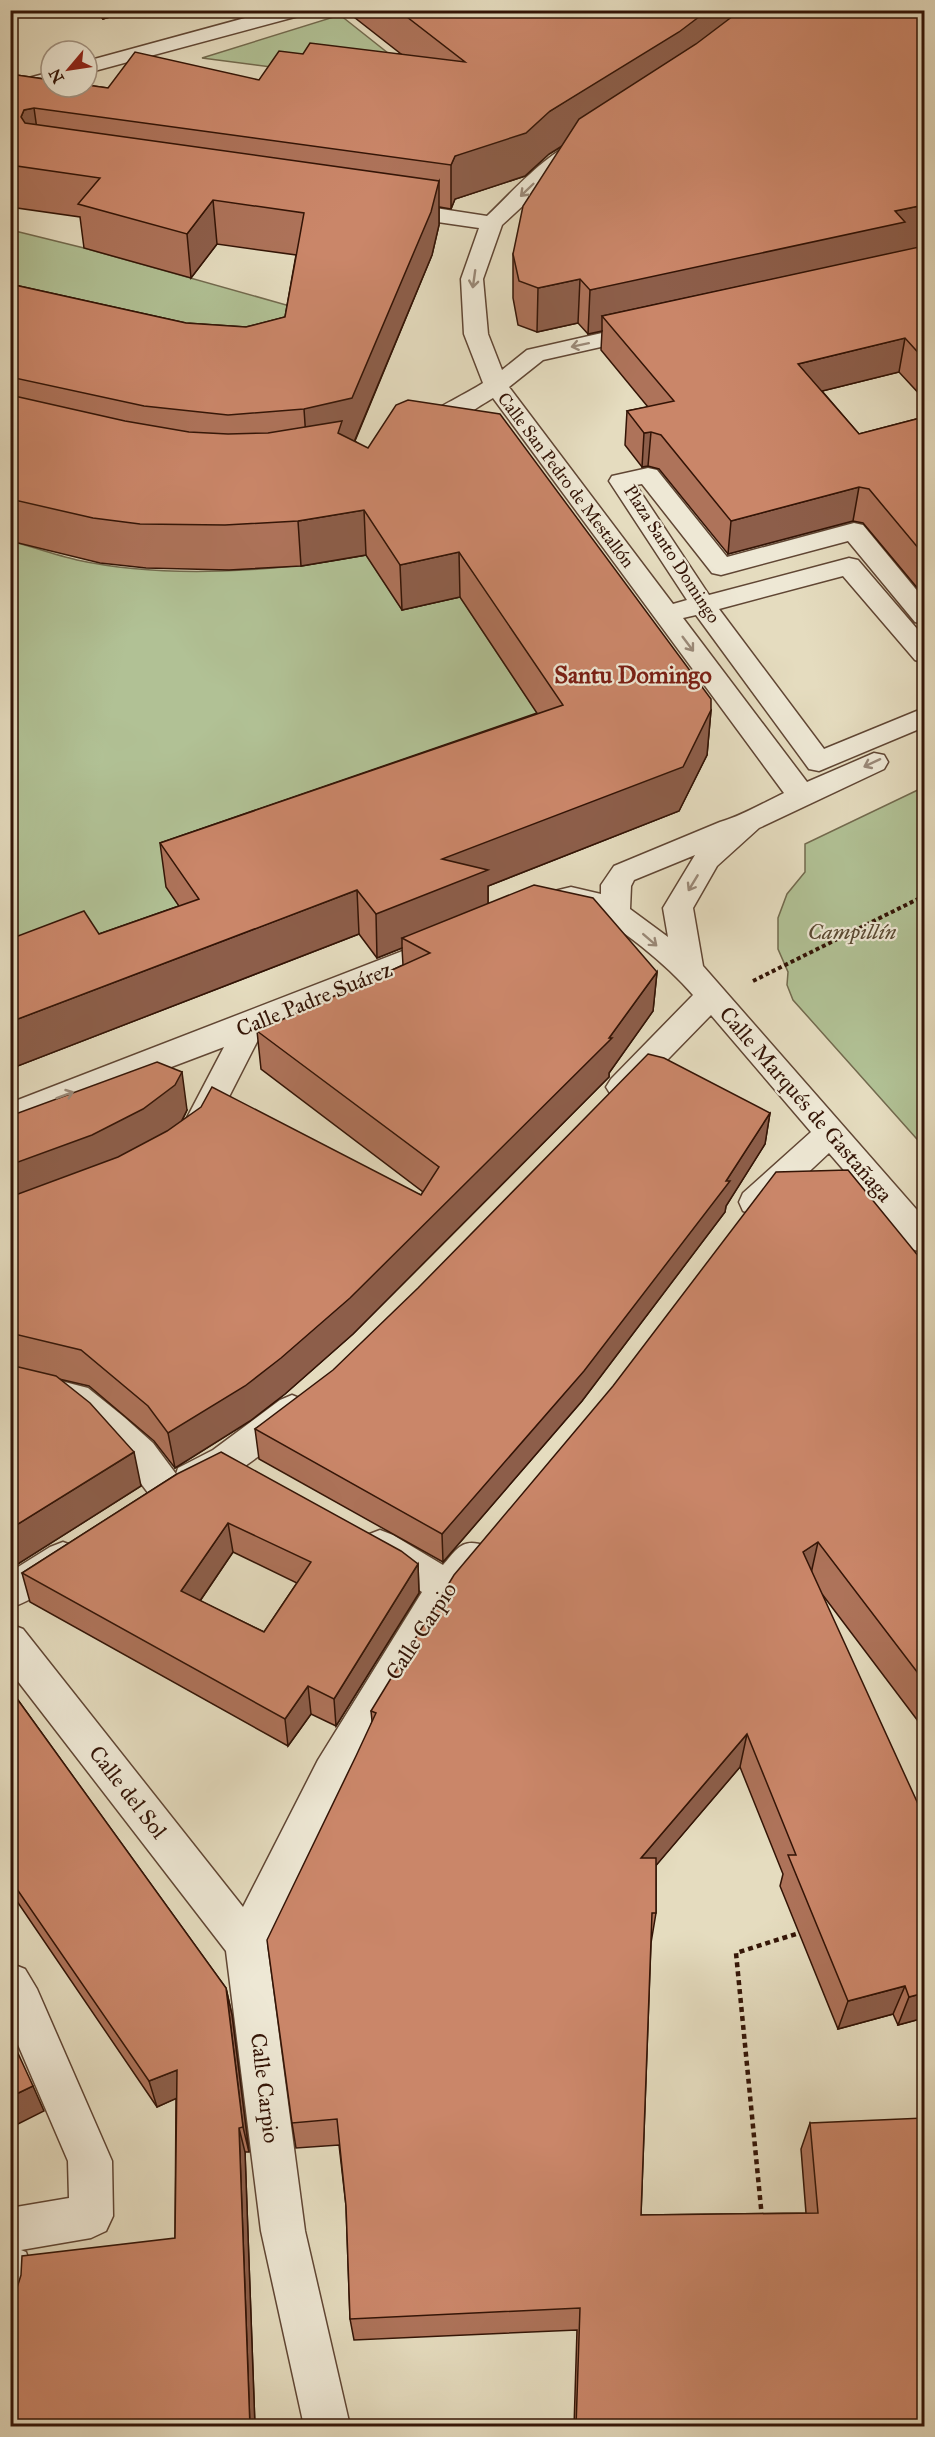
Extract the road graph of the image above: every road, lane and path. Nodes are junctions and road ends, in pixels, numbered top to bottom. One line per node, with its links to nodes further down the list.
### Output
1 (242, 10): 3 (street)
2 (299, 10): 3 (street)
3 (136, 53): 4 (street)
4 (99, 64)
5 (39, 82): 6 (street)
6 (10, 90)
7 (597, 136): 9 (street, Calle San Pedro de Mestallón, one-way to 9)
8 (376, 207): 9 (street)
9 (492, 223): 11 (street, Calle San Pedro de Mestallón, one-way to 11)
10 (673, 324): 11 (street, one-way to 11)
11 (496, 386): 12 (street); 14 (street, Calle San Pedro de Mestallón)
12 (401, 435)
13 (702, 604): 14 (street); 15 (street, Plaza Santo Domingo); 16 (street); 17 (street, Plaza Santo Domingo)
14 (666, 615): 19 (street, Calle San Pedro de Mestallón, one-way to 19)
15 (924, 616)
16 (924, 654)
17 (924, 717)
18 (924, 738): 19 (street, one-way to 19)
19 (802, 796): 20 (street)
20 (749, 821): 23 (street); 25 (street, one-way to 25)
21 (924, 896): 26 (path)
22 (530, 911): 23 (street)
23 (615, 914): 25 (street, one-way to 25)
24 (466, 937): 27 (street, Calle Padre Suárez)
25 (688, 969): 26 (street, Calle Marqués de Gastañaga)
26 (713, 998): 28 (street); 30 (street, Calle Marqués de Gastañaga)
27 (251, 1024): 29 (street, Calle Padre Suárez, one-way to 27); 31 (street)
28 (604, 1106)
29 (10, 1116)
30 (831, 1132): 32 (street); 33 (street, Calle Marqués de Gastañaga)
31 (170, 1152)
32 (737, 1226)
33 (924, 1240)
34 (10, 1382): 36 (street)
35 (313, 1394): 36 (street)
36 (168, 1491): 37 (street)
37 (139, 1510)
38 (355, 1532): 41 (street)
39 (491, 1536): 41 (street, Calle Carpio)
40 (89, 1541): 42 (street)
41 (446, 1589): 45 (street, Calle Carpio)
42 (10, 1592)
43 (10, 1641): 45 (street, Calle del Sol)
44 (799, 1933): 47 (path)
45 (246, 1943): 51 (street, Calle Carpio)
46 (10, 1983): 48 (street)
47 (762, 2225)
48 (10, 2230)
49 (10, 2268): 50 (street)
50 (10, 2295)
51 (327, 2427)

